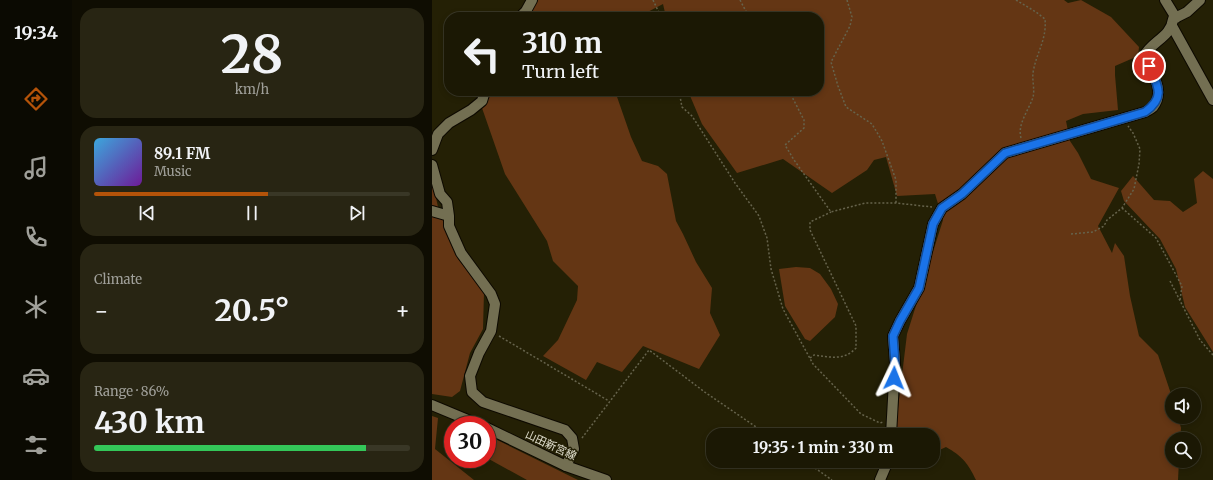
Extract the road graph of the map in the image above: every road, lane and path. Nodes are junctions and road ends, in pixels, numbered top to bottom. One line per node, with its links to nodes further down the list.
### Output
1 (532, 0): 8 (street)
2 (653, 0): 9 (path)
3 (740, 0): 10 (path)
4 (847, 0): 20 (path)
5 (1016, 0): 17 (path)
6 (1165, 0): 11 (street)
7 (1200, 0): 11 (street)
8 (525, 12)
9 (659, 12)
10 (746, 12)
11 (1174, 22): 15 (street); 16 (street)
12 (484, 96): 18 (street)
13 (680, 96): 31 (path)
14 (792, 96): 24 (path)
15 (1213, 100)
16 (1122, 118): 17 (street); 22 (path)
17 (1024, 147): 21 (street)
18 (432, 150)
19 (432, 165): 25 (street)
20 (896, 203): 21 (path); 24 (path)
21 (942, 208): 35 (street)
22 (1122, 208): 26 (path); 28 (path)
23 (432, 211): 25 (street)
24 (831, 212): 31 (path)
25 (449, 216): 29 (street)
26 (1071, 234)
27 (1170, 281): 28 (path)
28 (1180, 300): 30 (path)
29 (491, 331): 32 (path); 39 (street)
30 (1213, 355)
31 (810, 358): 35 (path)
32 (610, 401): 36 (path); 39 (path)
33 (432, 405): 34 (street)
34 (458, 416)
35 (891, 421): 37 (street)
36 (758, 428)
37 (891, 428)
38 (496, 432): 40 (street, 山田新宮線)
39 (574, 449): 40 (street)
40 (566, 466): 43 (street, 山田新宮線)
41 (815, 468): 44 (path)
42 (885, 468): 45 (street)
43 (606, 480)
44 (832, 480)
45 (880, 480)

